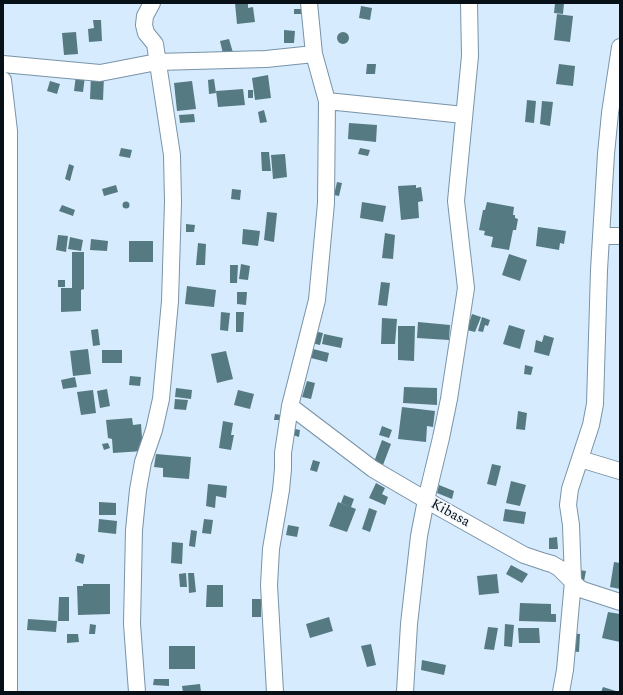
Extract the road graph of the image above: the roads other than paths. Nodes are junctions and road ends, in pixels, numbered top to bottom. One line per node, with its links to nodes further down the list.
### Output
1 (152, 3): 6 (street)
2 (309, 3): 5 (street)
3 (469, 3): 12 (street)
4 (620, 48): 11 (street)
5 (314, 54): 6 (street); 10 (street)
6 (157, 62): 7 (street); 24 (street)
7 (3, 64)
8 (3, 80): 9 (street)
9 (3, 89): 13 (street)
10 (327, 101): 12 (street); 16 (street)
11 (615, 112): 14 (street)
12 (464, 115): 19 (street)
13 (6, 130): 22 (street)
14 (601, 236): 15 (street); 17 (street)
15 (620, 236)
16 (290, 406): 19 (street, Kibasa); 25 (street)
17 (580, 459): 18 (street); 20 (street)
18 (620, 471)
19 (426, 500): 20 (street, Kibasa); 26 (street)
20 (572, 581): 21 (street, Kibasa); 27 (street)
21 (620, 602)
22 (7, 638): 23 (street)
23 (10, 692)
24 (137, 692)
25 (276, 692)
26 (405, 692)
27 (561, 692)

